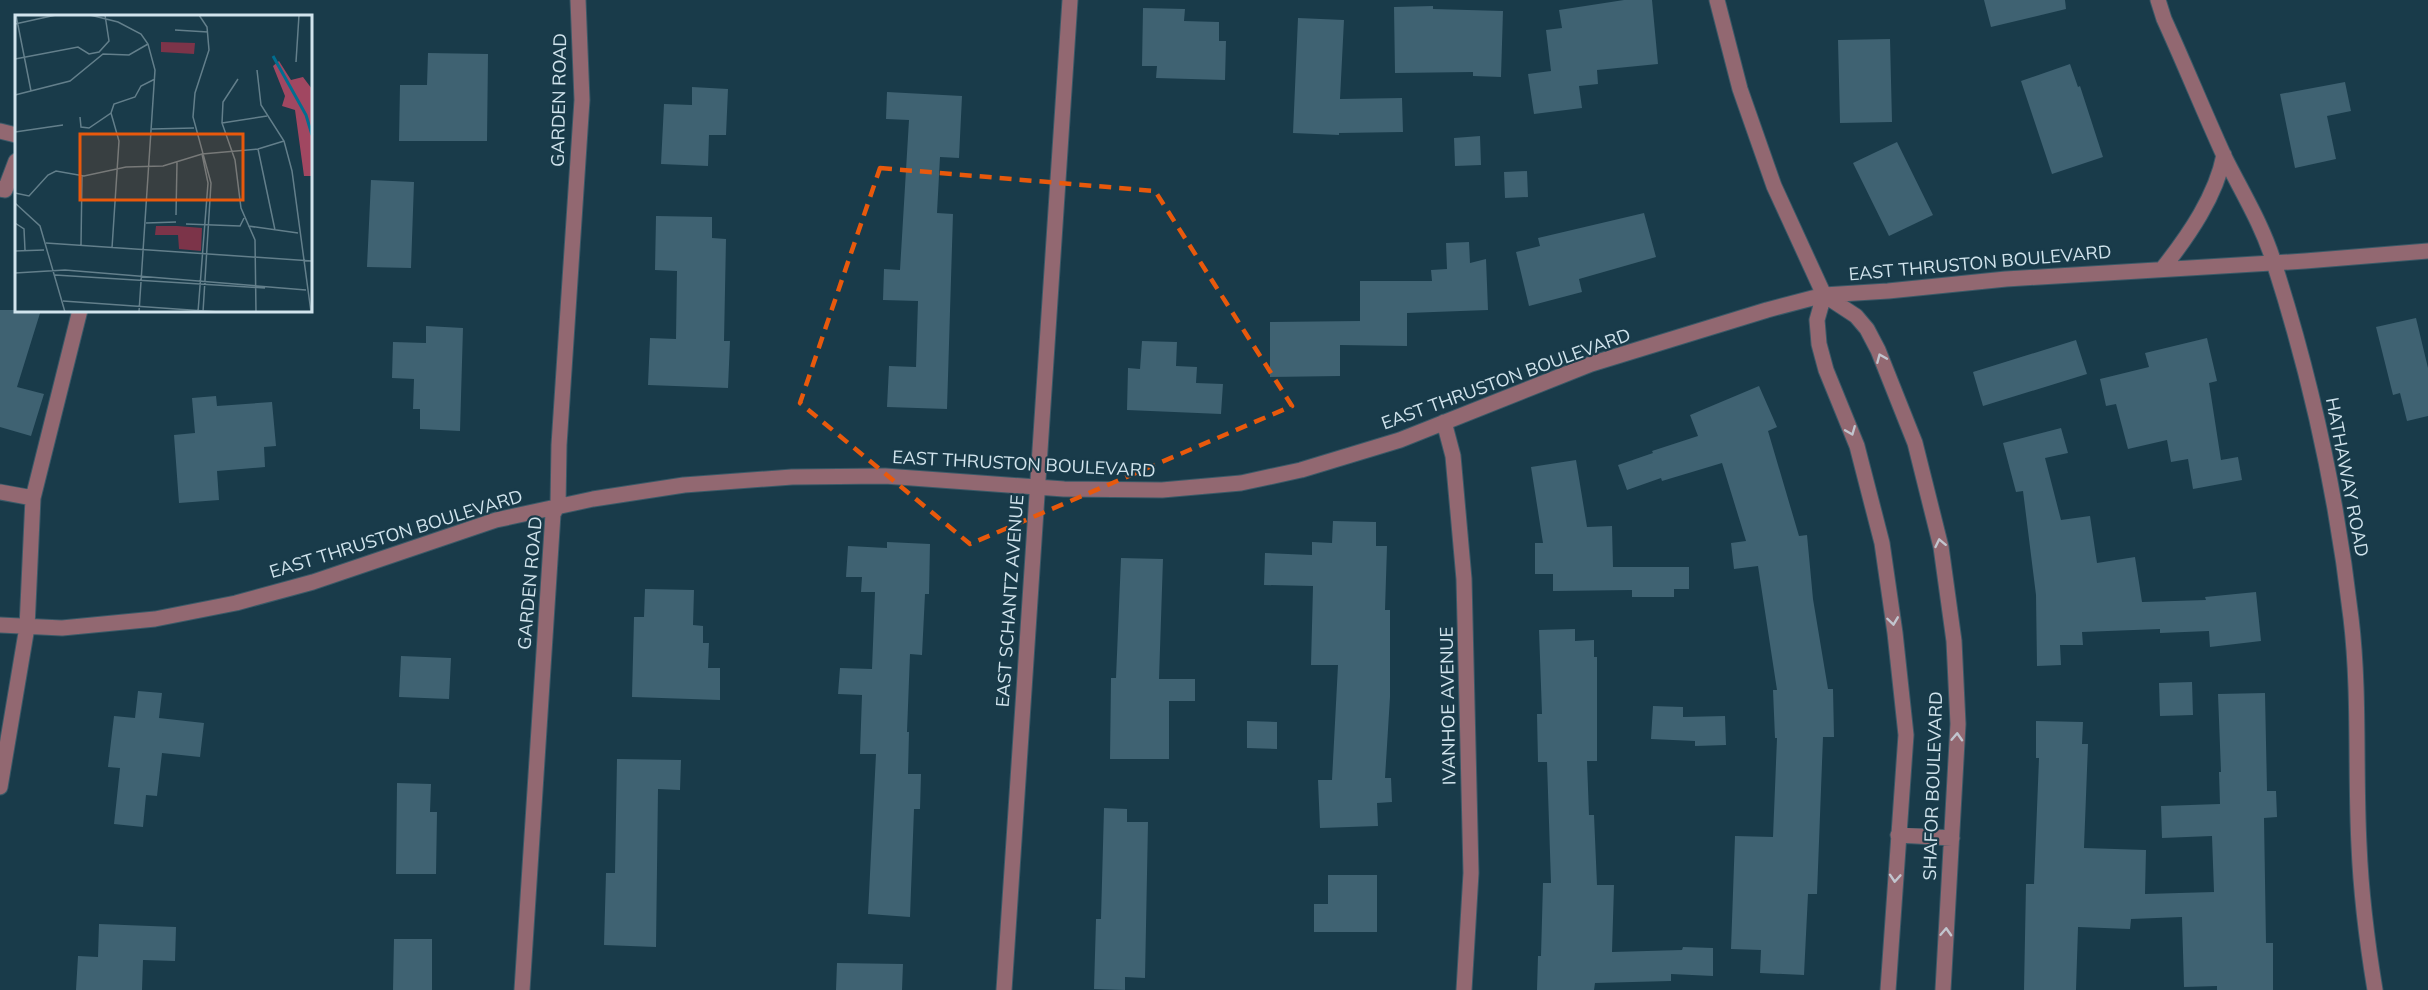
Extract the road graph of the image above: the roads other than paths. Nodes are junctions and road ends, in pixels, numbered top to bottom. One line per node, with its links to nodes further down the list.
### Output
1 (578, 0): 19 (street, GARDEN ROAD)
2 (1070, 0): 16 (street, EAST SCHANTZ AVENUE)
3 (1717, 0): 13 (street)
4 (2158, 0): 7 (street, HATHAWAY ROAD)
5 (0, 131): 6 (street)
6 (15, 135)
7 (2224, 155): 11 (street, HATHAWAY ROAD); 12 (street)
8 (15, 164): 9 (street)
9 (0, 189)
10 (2428, 251): 11 (street, EAST THRUSTON BOULEVARD)
11 (2274, 262): 12 (street, EAST THRUSTON BOULEVARD); 30 (street, HATHAWAY ROAD)
12 (2163, 268): 13 (street, EAST THRUSTON BOULEVARD)
13 (1824, 295): 15 (street, EAST THRUSTON BOULEVARD); 23 (street, SHAFOR BOULEVARD, one-way to 23); 24 (street, SHAFOR BOULEVARD, one-way to 13)
14 (80, 312): 18 (street)
15 (1444, 422): 16 (street, EAST THRUSTON BOULEVARD); 27 (street, IVANHOE AVENUE)
16 (1037, 486): 19 (street, EAST THRUSTON BOULEVARD); 26 (street, EAST SCHANTZ AVENUE)
17 (0, 492): 18 (street)
18 (33, 498): 21 (street)
19 (558, 505): 21 (street, EAST THRUSTON BOULEVARD); 25 (street, GARDEN ROAD)
20 (0, 625): 21 (street, EAST THRUSTON BOULEVARD)
21 (27, 627): 22 (street)
22 (0, 787)
23 (1898, 835): 24 (street); 28 (street, SHAFOR BOULEVARD, one-way to 28)
24 (1952, 838): 29 (street, SHAFOR BOULEVARD, one-way to 24)
25 (522, 990)
26 (1004, 990)
27 (1464, 990)
28 (1888, 990)
29 (1943, 990)
30 (2375, 990)

